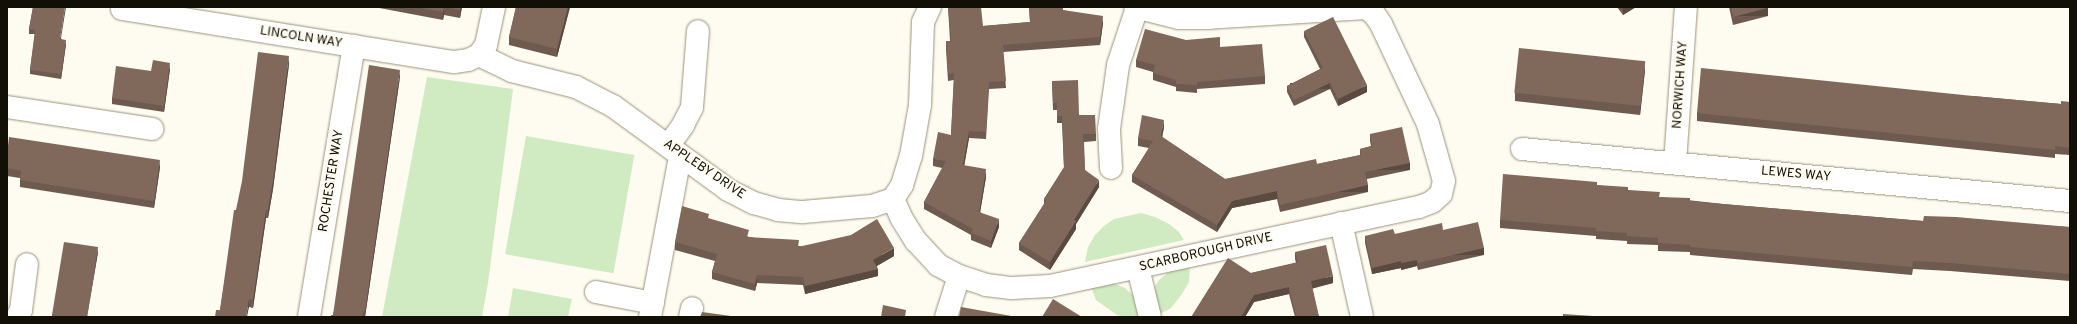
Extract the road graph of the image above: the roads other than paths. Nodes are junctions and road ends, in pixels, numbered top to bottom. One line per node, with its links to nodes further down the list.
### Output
1 (494, 7): 8 (street)
2 (930, 7): 15 (street)
3 (1136, 7): 14 (street); 17 (street, SCARBOROUGH DRIVE)
4 (1686, 7): 13 (street, NORWICH WAY)
5 (122, 9): 7 (street, LINCOLN WAY)
6 (698, 31): 12 (street)
7 (354, 46): 8 (street, LINCOLN WAY); 24 (street, ROCHESTER WAY)
8 (479, 55): 12 (street, APPLEBY DRIVE)
9 (7, 107): 10 (street)
10 (152, 129)
11 (1522, 149): 13 (street, LEWES WAY)
12 (674, 151): 15 (street, APPLEBY DRIVE); 22 (street)
13 (1675, 163): 16 (street, LEWES WAY)
14 (1111, 168)
15 (893, 199): 20 (street, SCARBOROUGH DRIVE)
16 (2070, 201)
17 (1341, 223): 19 (street, SCARBOROUGH DRIVE); 27 (street)
18 (27, 264): 23 (street)
19 (1138, 268): 20 (street, SCARBOROUGH DRIVE); 26 (street)
20 (959, 276): 25 (street)
21 (596, 292): 22 (street)
22 (651, 310)
23 (17, 317)
24 (310, 317)
25 (946, 317)
26 (1150, 317)
27 (1362, 317)

